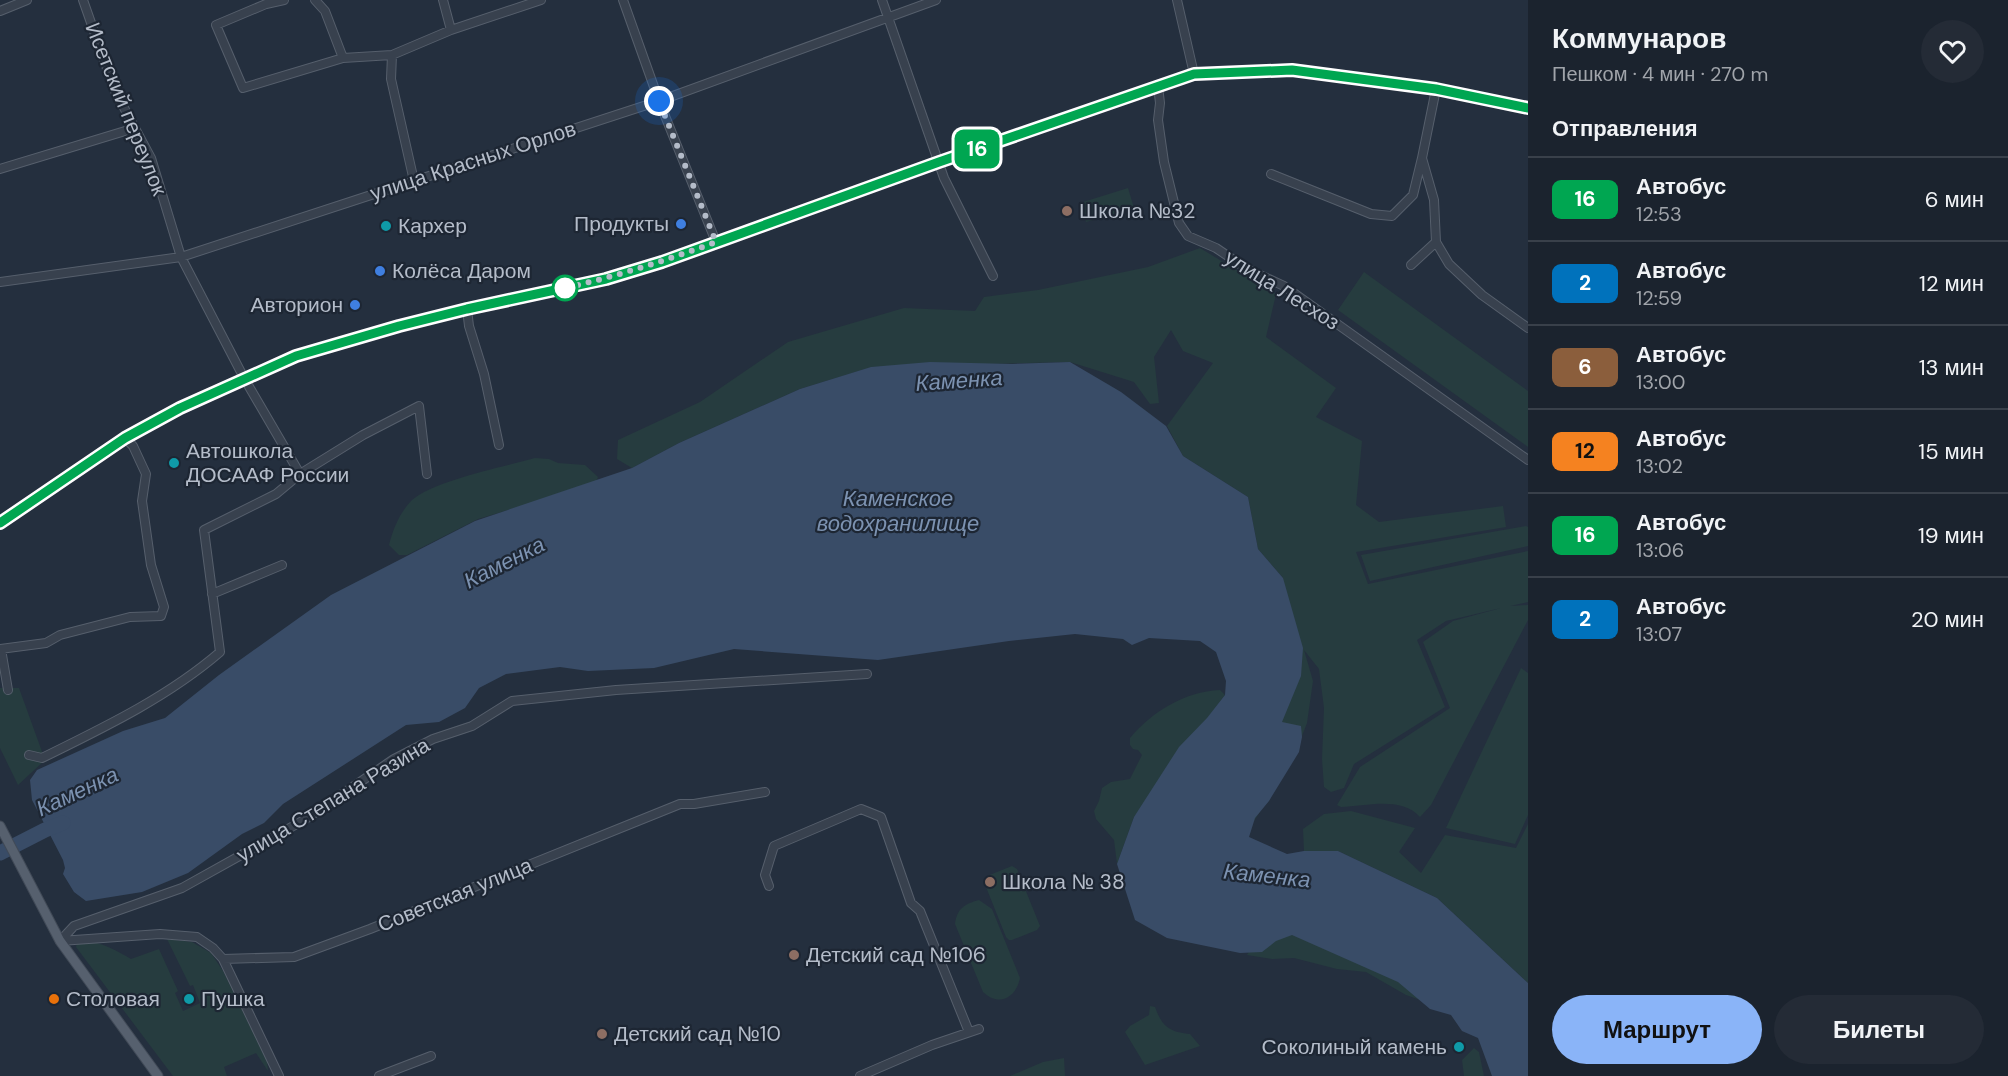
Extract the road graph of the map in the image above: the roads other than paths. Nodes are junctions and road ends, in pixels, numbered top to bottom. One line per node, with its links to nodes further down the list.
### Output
1 (27, 0): 11 (street)
2 (83, 0): 21 (street, Исетский переулок)
3 (284, 0): 15 (street)
4 (315, 0): 15 (street)
5 (443, 0): 13 (street)
6 (541, 0): 13 (street)
7 (623, 0): 19 (street)
8 (882, 0): 12 (street)
9 (936, 0): 12 (street, улица Красных Орлов)
10 (1177, 0): 16 (street)
11 (0, 11)
12 (888, 16): 19 (street, улица Красных Орлов); 23 (street)
13 (451, 30): 14 (street)
14 (392, 55): 15 (street); 26 (street)
15 (344, 57)
16 (1194, 74): 17 (main road); 18 (main road)
17 (1158, 86): 23 (main road); 38 (street, улица Лесхоз)
18 (1436, 89): 20 (main road); 22 (street)
19 (659, 101): 26 (street, улица Красных Орлов); 27 (street)
20 (1528, 108)
21 (135, 128): 24 (street); 29 (street, Исетский переулок)
22 (1422, 158): 25 (street); 28 (street)
23 (939, 162): 27 (main road); 31 (street)
24 (0, 169)
25 (1271, 174)
26 (414, 181): 29 (street, улица Красных Орлов)
27 (716, 242): 33 (main road)
28 (1436, 242): 30 (street); 34 (street)
29 (181, 257): 32 (street, улица Красных Орлов); 35 (street, Исетский переулок)
30 (1411, 265)
31 (993, 276)
32 (0, 282)
33 (467, 309): 35 (main road); 37 (street)
34 (1528, 328)
35 (244, 378): 36 (main road); 39 (street, Исетский переулок)
36 (125, 438): 41 (main road); 44 (street)
37 (499, 445)
38 (1528, 460)
39 (300, 474): 40 (street); 43 (street)
40 (427, 474)
41 (0, 523)
42 (282, 565): 43 (street)
43 (212, 594): 47 (street)
44 (0, 649): 46 (street)
45 (867, 674): 51 (street, улица Степана Разина)
46 (8, 690)
47 (29, 755)
48 (765, 792): 52 (street, Советская улица)
49 (0, 826): 51 (main road)
50 (769, 886): 54 (street)
51 (60, 940): 52 (street); 56 (main road)
52 (224, 959): 57 (street)
53 (979, 1029): 54 (street)
54 (969, 1032): 59 (street)
55 (431, 1056): 58 (street)
56 (158, 1076)
57 (279, 1076)
58 (380, 1076)
59 (860, 1076)

